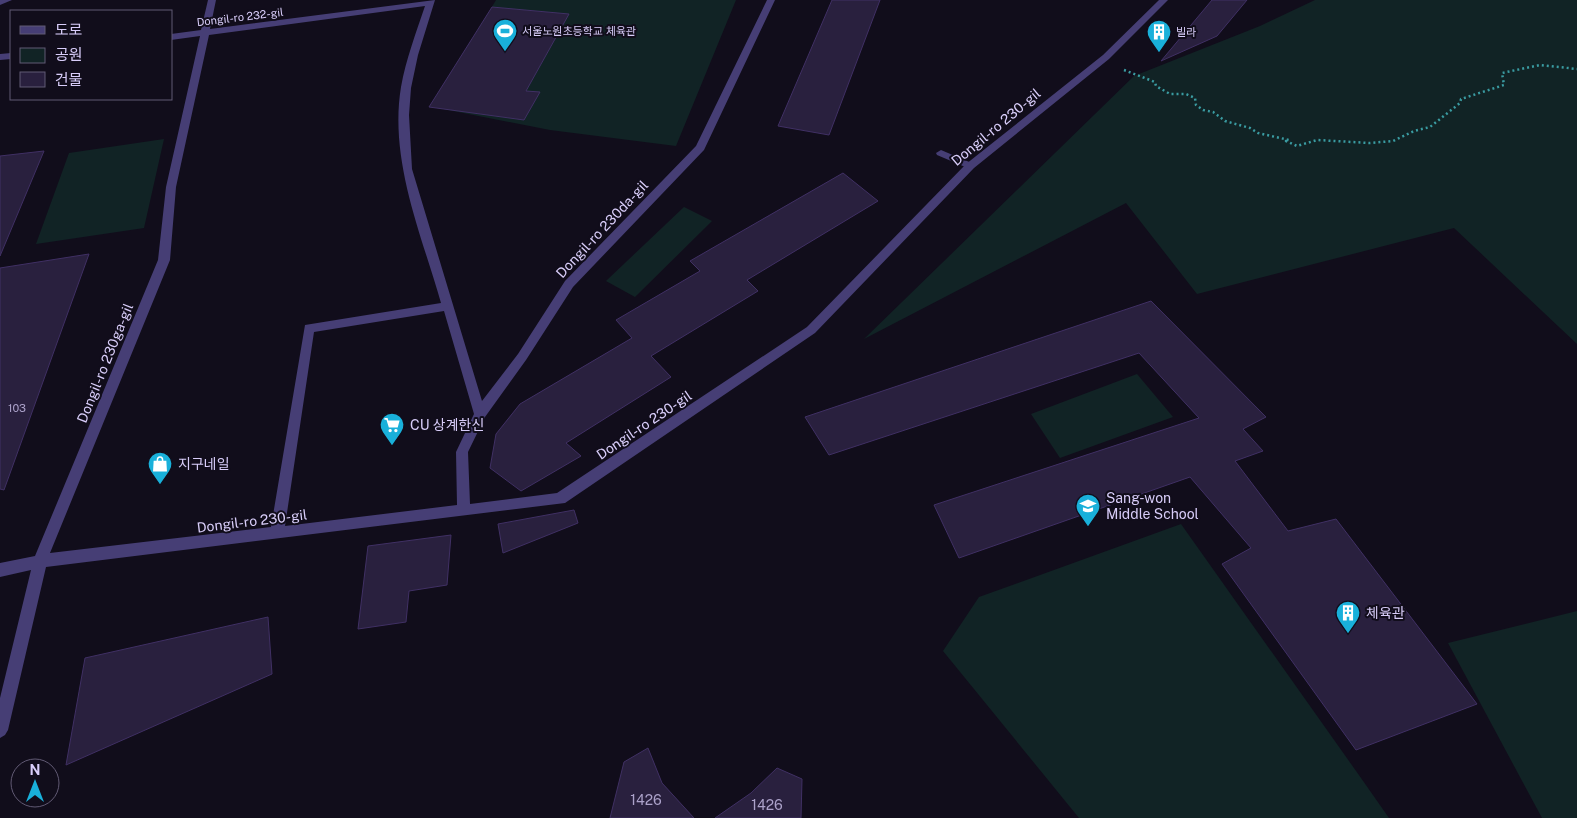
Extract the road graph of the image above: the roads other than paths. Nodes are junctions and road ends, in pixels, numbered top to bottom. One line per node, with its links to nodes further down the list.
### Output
1 (8, 0): 5 (street)
2 (212, 0): 7 (street, Dongil-ro 230ga-gil)
3 (771, 0): 12 (street, Dongil-ro 230da-gil)
4 (1164, 0): 10 (street, Dongil-ro 230-gil)
5 (0, 2)
6 (431, 2): 7 (street, Dongil-ro 232-gil); 11 (street)
7 (204, 33): 8 (street, Dongil-ro 232-gil); 15 (street, Dongil-ro 230ga-gil)
8 (172, 37)
9 (941, 153): 10 (street)
10 (970, 166): 13 (street, Dongil-ro 230-gil)
11 (448, 306): 12 (street); 14 (street)
12 (480, 414): 13 (street, Dongil-ro 230da-gil)
13 (464, 511): 14 (street, Dongil-ro 230-gil)
14 (278, 533): 15 (street, Dongil-ro 230-gil)
15 (40, 562): 16 (street, Dongil-ro 230-gil); 17 (street, Dongil-ro 230ga-gil)
16 (0, 570)
17 (0, 730)

